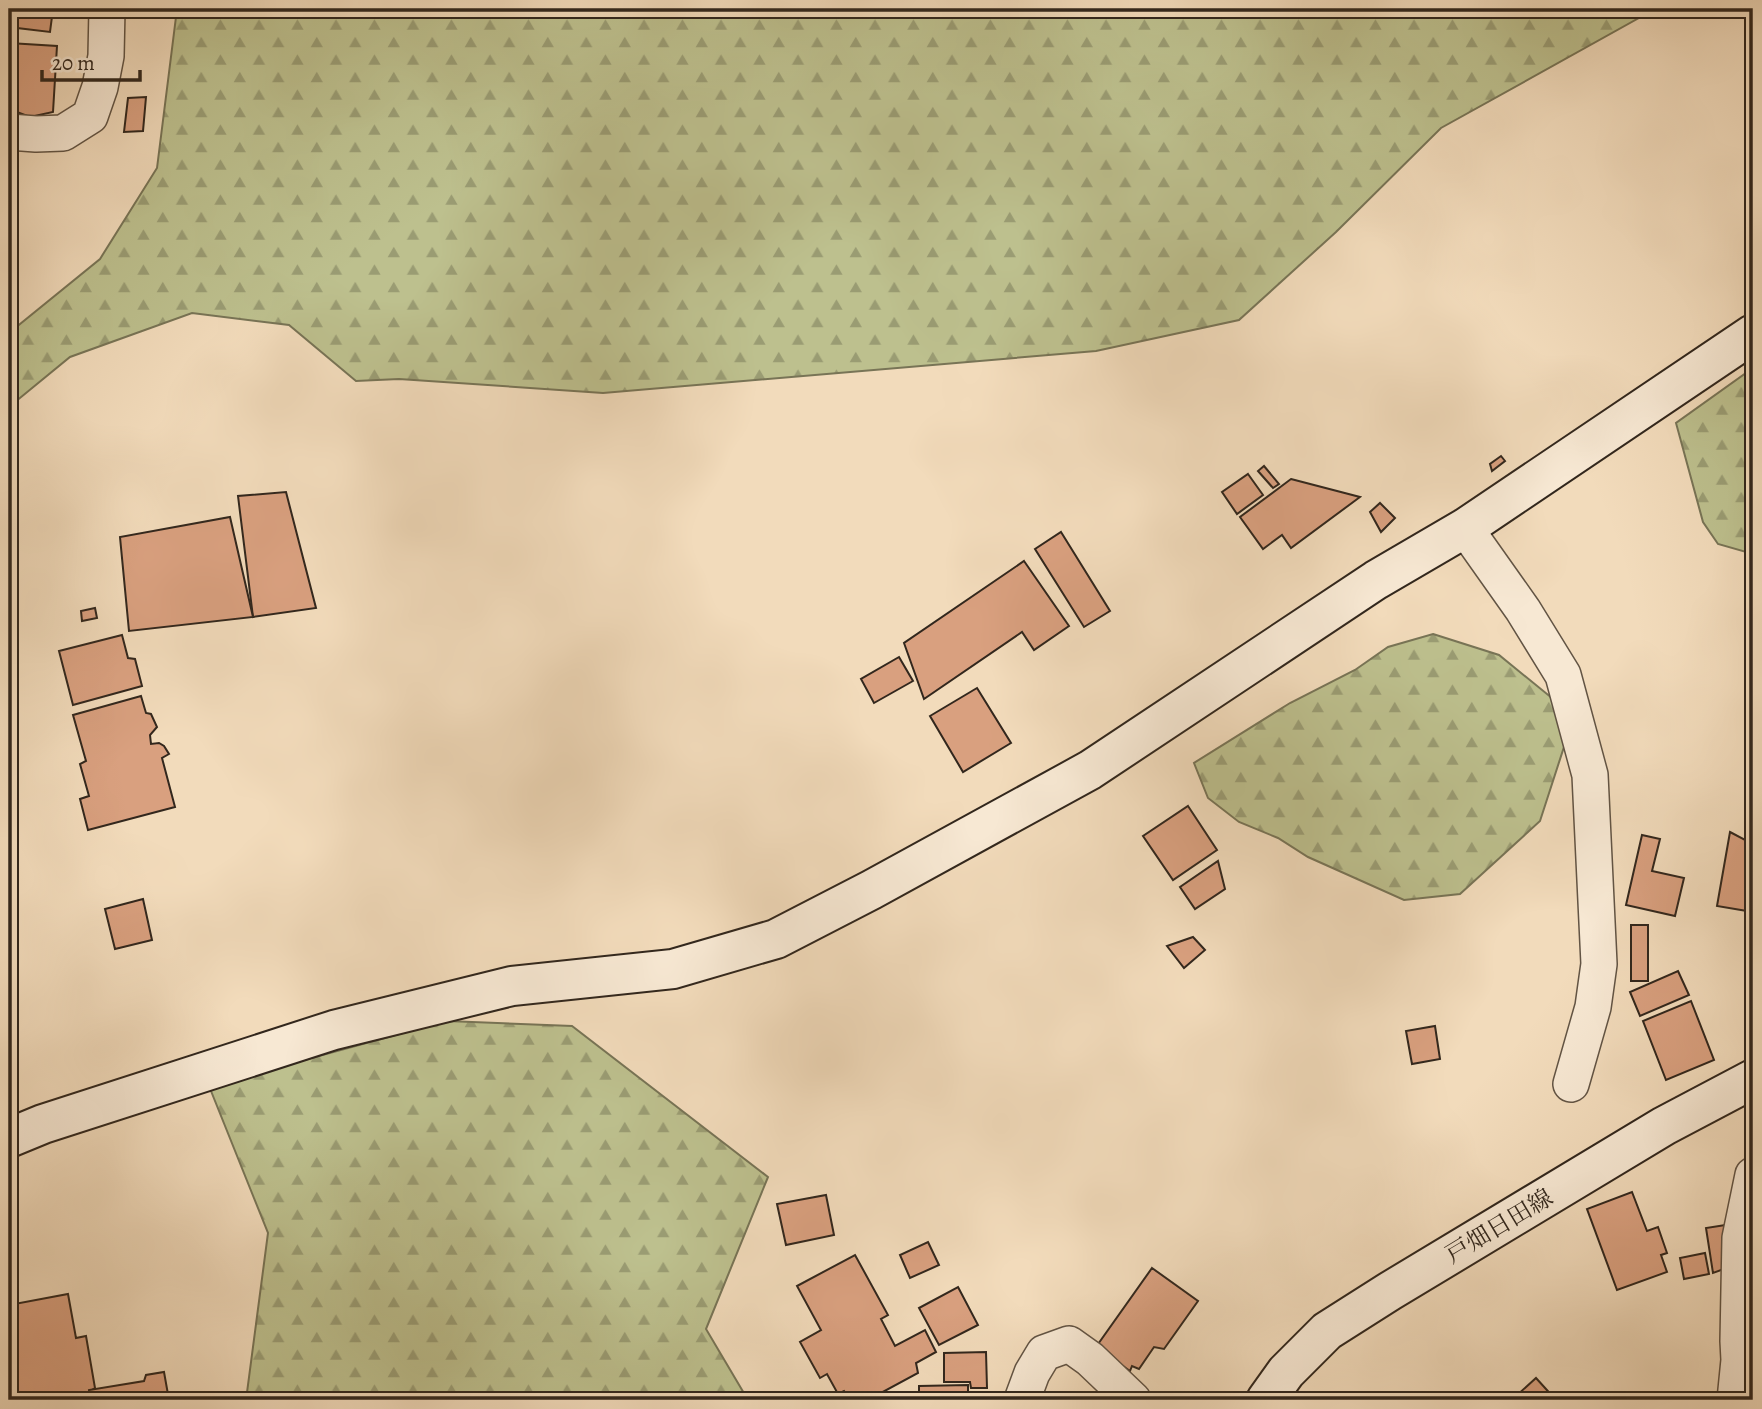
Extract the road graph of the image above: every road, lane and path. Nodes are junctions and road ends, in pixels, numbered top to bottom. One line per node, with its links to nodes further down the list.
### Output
1 (107, 9): 2 (street)
2 (9, 132)
3 (1753, 334): 4 (street)
4 (1465, 528): 6 (street); 7 (street)
5 (1753, 1079): 11 (street, 戸畑日田線)
6 (1571, 1084)
7 (9, 1138)
8 (1753, 1175): 12 (street)
9 (1022, 1400): 10 (street)
10 (1133, 1400)
11 (1266, 1400)
12 (1735, 1400)

